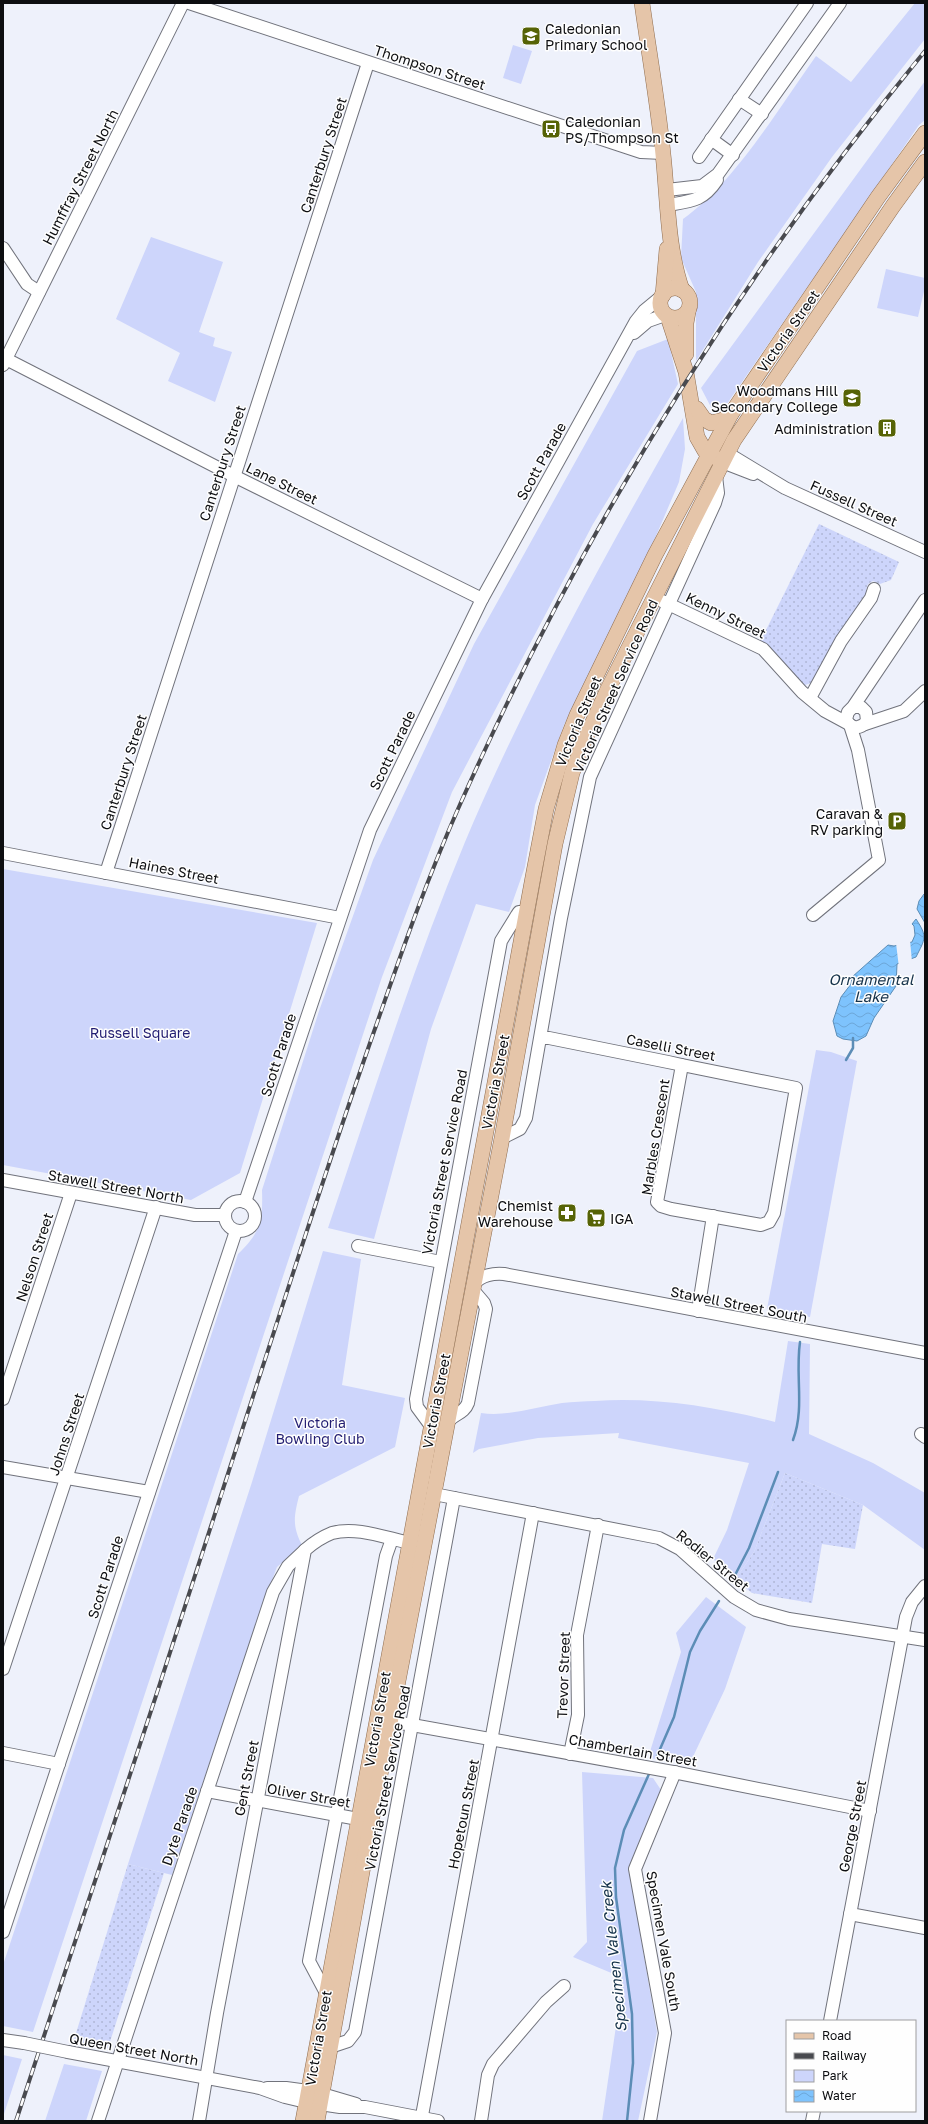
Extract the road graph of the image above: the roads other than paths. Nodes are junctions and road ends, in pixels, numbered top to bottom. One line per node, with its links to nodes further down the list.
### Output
1 (183, 3): 18 (street, Humffray Street North)
2 (189, 3): 6 (street, Thompson Street)
3 (642, 3): 11 (main road)
4 (807, 3): 7 (street)
5 (840, 3): 8 (street)
6 (368, 63): 11 (street, Thompson Street); 31 (street, Canterbury Street)
7 (739, 99): 8 (street); 10 (street)
8 (762, 114): 12 (street)
9 (925, 133): 27 (main road, Victoria Street)
10 (711, 139): 12 (street); 13 (street)
11 (663, 153): 15 (main road)
12 (732, 156): 15 (street)
13 (699, 157)
14 (925, 162): 30 (main road, Victoria Street)
15 (668, 204): 17 (main road); 19 (main road)
16 (3, 248): 18 (street)
17 (682, 290): 19 (main road); 20 (main road)
18 (39, 292): 23 (street, Humffray Street North)
19 (662, 296): 21 (main road); 22 (street, Scott Parade)
20 (688, 312): 21 (main road); 24 (main road)
21 (666, 316): 22 (street, Scott Parade); 24 (main road)
22 (628, 338): 37 (street, Scott Parade)
23 (4, 362): 31 (street, Lane Street)
24 (686, 372): 25 (main road)
25 (691, 393): 26 (main road); 28 (main road)
26 (698, 409): 27 (main road); 29 (main road)
27 (731, 414): 29 (main road, Victoria Street)
28 (695, 429): 29 (main road); 34 (main road)
29 (711, 449): 30 (main road); 34 (main road, Victoria Street)
30 (725, 457): 32 (main road, Victoria Street); 33 (street, Fussell Street)
31 (234, 476): 37 (street, Lane Street); 48 (street, Canterbury Street)
32 (716, 476): 36 (main road, Victoria Street); 39 (street, Victoria Street Service Road)
33 (925, 552)
34 (655, 555): 49 (main road, Victoria Street)
35 (874, 589): 41 (street)
36 (653, 597): 39 (street, Kenny Street); 50 (main road, Victoria Street)
37 (482, 599): 52 (street, Scott Parade)
38 (924, 600): 42 (street)
39 (668, 604): 41 (street, Kenny Street); 53 (street, Victoria Street Service Road)
40 (925, 691): 43 (street)
41 (812, 700): 42 (street, Kenny Street); 44 (street, Kenny Street)
42 (859, 709): 43 (street, Kenny Street); 44 (street); 45 (street)
43 (887, 715): 45 (street)
44 (849, 725): 45 (street); 46 (street)
45 (864, 725): 46 (street)
46 (858, 750): 51 (street)
47 (3, 853): 48 (street, Haines Street)
48 (106, 873): 52 (street, Haines Street)
49 (526, 913): 50 (main road); 66 (street, Victoria Street Service Road); 68 (main road, Victoria Street)
50 (543, 915): 53 (street); 57 (main road, Victoria Street)
51 (813, 915)
52 (340, 918): 60 (street, Scott Parade)
53 (562, 918): 54 (street, Victoria Street Service Road)
54 (541, 1038): 55 (street, Caselli Street); 57 (street, Victoria Street Service Road)
55 (682, 1065): 56 (street, Caselli Street); 63 (street, Marbles Crescent)
56 (796, 1088): 63 (street, Marbles Crescent)
57 (502, 1138): 67 (main road, Victoria Street)
58 (3, 1180): 59 (street, Stawell Street North)
59 (71, 1193): 61 (street, Stawell Street North); 73 (street, Nelson Street)
60 (245, 1202): 62 (street); 64 (street)
61 (156, 1207): 62 (street, Stawell Street North); 76 (street, Johns Street)
62 (225, 1215): 64 (street)
63 (713, 1216): 71 (street)
64 (236, 1231): 78 (street, Scott Parade)
65 (358, 1246): 66 (street)
66 (441, 1262): 74 (street, Victoria Street Service Road)
67 (478, 1265): 68 (main road); 69 (street, Stawell Street South); 70 (main road, Victoria Street)
68 (459, 1276): 74 (main road, Victoria Street)
69 (548, 1283): 70 (street, Stawell Street South); 71 (street, Stawell Street South)
70 (474, 1287): 79 (main road, Victoria Street)
71 (698, 1311): 72 (street, Stawell Street South)
72 (925, 1353)
73 (3, 1400)
74 (431, 1426): 77 (main road, Victoria Street)
75 (3, 1467): 76 (street)
76 (66, 1479): 78 (street); 89 (street, Johns Street)
77 (419, 1491): 79 (main road); 84 (main road, Victoria Street)
78 (149, 1492): 95 (street, Scott Parade)
79 (434, 1494): 80 (street, Rodier Street); 90 (main road, Victoria Street)
80 (454, 1498): 81 (street, Rodier Street); 91 (street, Victoria Street Service Road)
81 (533, 1513): 82 (street, Rodier Street); 92 (street, Hopetoun Street)
82 (598, 1525): 87 (street, Rodier Street); 94 (street, Trevor Street)
83 (392, 1539): 84 (street); 85 (street); 100 (street)
84 (410, 1543): 101 (main road, Victoria Street)
85 (305, 1550): 97 (street, Dyte Parade); 98 (street, Gent Street)
86 (925, 1586): 87 (street, George Street)
87 (903, 1636): 88 (street, Rodier Street); 99 (street, George Street)
88 (925, 1640)
89 (3, 1669)
90 (390, 1721): 91 (street, Chamberlain Street); 109 (main road, Victoria Street)
91 (412, 1726): 92 (street, Chamberlain Street); 109 (street, Victoria Street Service Road)
92 (492, 1740): 94 (street, Chamberlain Street); 113 (street, Hopetoun Street)
93 (3, 1753): 95 (street)
94 (570, 1754): 96 (street, Chamberlain Street)
95 (59, 1764): 104 (street, Scott Parade)
96 (675, 1772): 99 (street, Chamberlain Street); 119 (street, Specimen Vale South)
97 (207, 1791): 98 (street, Oliver Street); 110 (street, Dyte Parade)
98 (257, 1801): 100 (street, Oliver Street); 111 (street, Gent Street)
99 (870, 1811): 102 (street, George Street)
100 (338, 1816): 101 (street, Oliver Street); 106 (street)
101 (358, 1819): 106 (main road, Victoria Street)
102 (850, 1914): 103 (street); 107 (street, George Street)
103 (925, 1928)
104 (3, 1932)
105 (564, 1986): 118 (street)
106 (326, 1993): 112 (main road, Victoria Street)
107 (830, 2020)
108 (3, 2040): 110 (street, Queen Street North, bridge)
109 (330, 2047): 112 (main road, Victoria Street)
110 (117, 2061): 111 (street, Queen Street North); 114 (street, Dyte Parade)
111 (206, 2077): 112 (street, Queen Street North); 115 (street, Gent Street)
112 (314, 2098): 113 (street, Queen Street North); 116 (main road, Victoria Street)
113 (421, 2120): 117 (street, Queen Street North)
114 (98, 2121)
115 (199, 2121)
116 (314, 2121)
117 (438, 2121)
118 (481, 2121)
119 (650, 2121)

